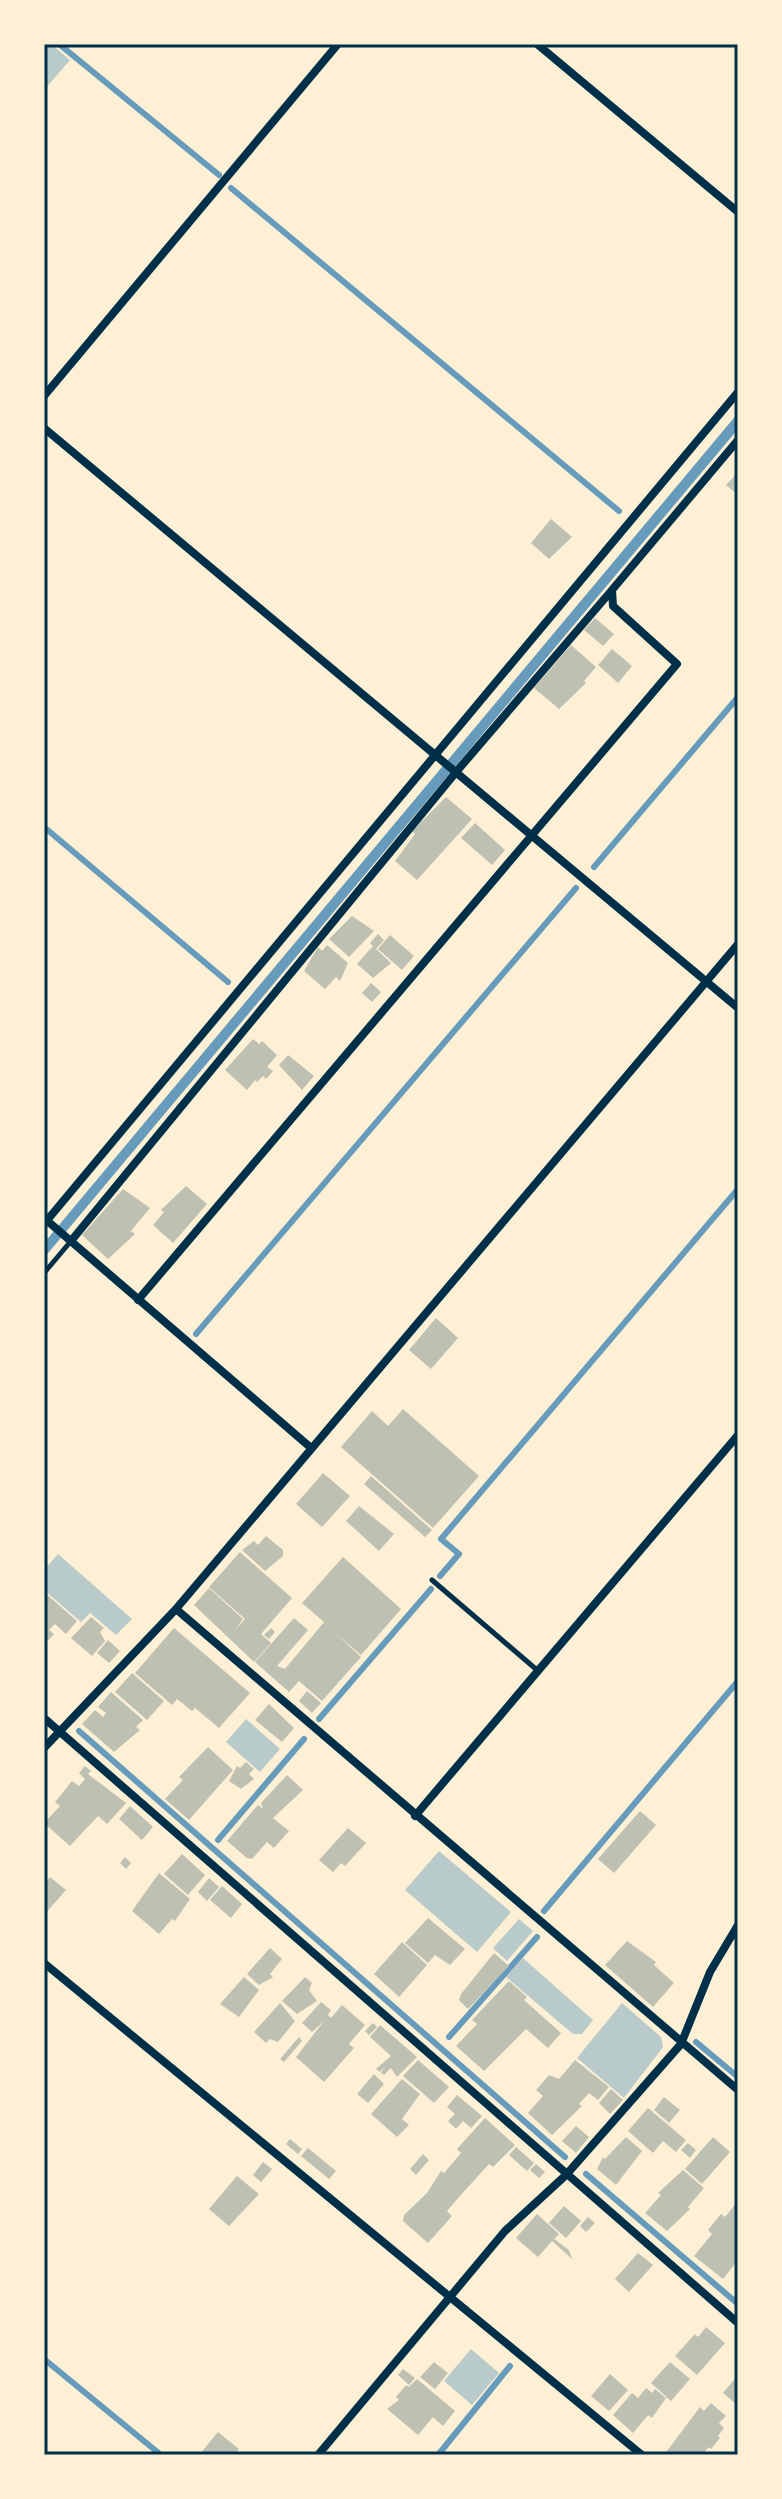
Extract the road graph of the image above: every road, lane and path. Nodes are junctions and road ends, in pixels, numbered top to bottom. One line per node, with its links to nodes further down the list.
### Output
1 (338, 44): 5 (street)
2 (537, 44): 3 (street)
3 (738, 212)
4 (738, 392): 9 (street)
5 (44, 396)
6 (44, 428): 9 (street)
7 (738, 440): 8 (street)
8 (612, 590): 10 (street); 11 (street)
9 (437, 754): 10 (street); 15 (street)
10 (456, 770): 11 (street); 16 (street)
11 (533, 835): 13 (street); 18 (street)
12 (738, 944): 13 (street)
13 (706, 981): 14 (street); 20 (street)
14 (738, 1008)
15 (45, 1221): 16 (street)
16 (71, 1241): 17 (lane); 18 (street)
17 (44, 1273)
18 (138, 1300): 20 (street)
19 (738, 1435): 23 (street)
20 (310, 1447): 22 (street)
21 (432, 1580): 23 (lane)
22 (176, 1609): 25 (street); 27 (street)
23 (538, 1671): 27 (street)
24 (44, 1718): 25 (street)
25 (58, 1730): 26 (street); 32 (street)
26 (44, 1748)
27 (415, 1816): 30 (street)
28 (738, 1925): 30 (street)
29 (44, 1963): 33 (street)
30 (681, 2044): 31 (street); 32 (street)
31 (738, 2090)
32 (566, 2175): 33 (street); 34 (street)
33 (448, 2296): 35 (street); 36 (street)
34 (738, 2323)
35 (318, 2455)
36 (642, 2455)

